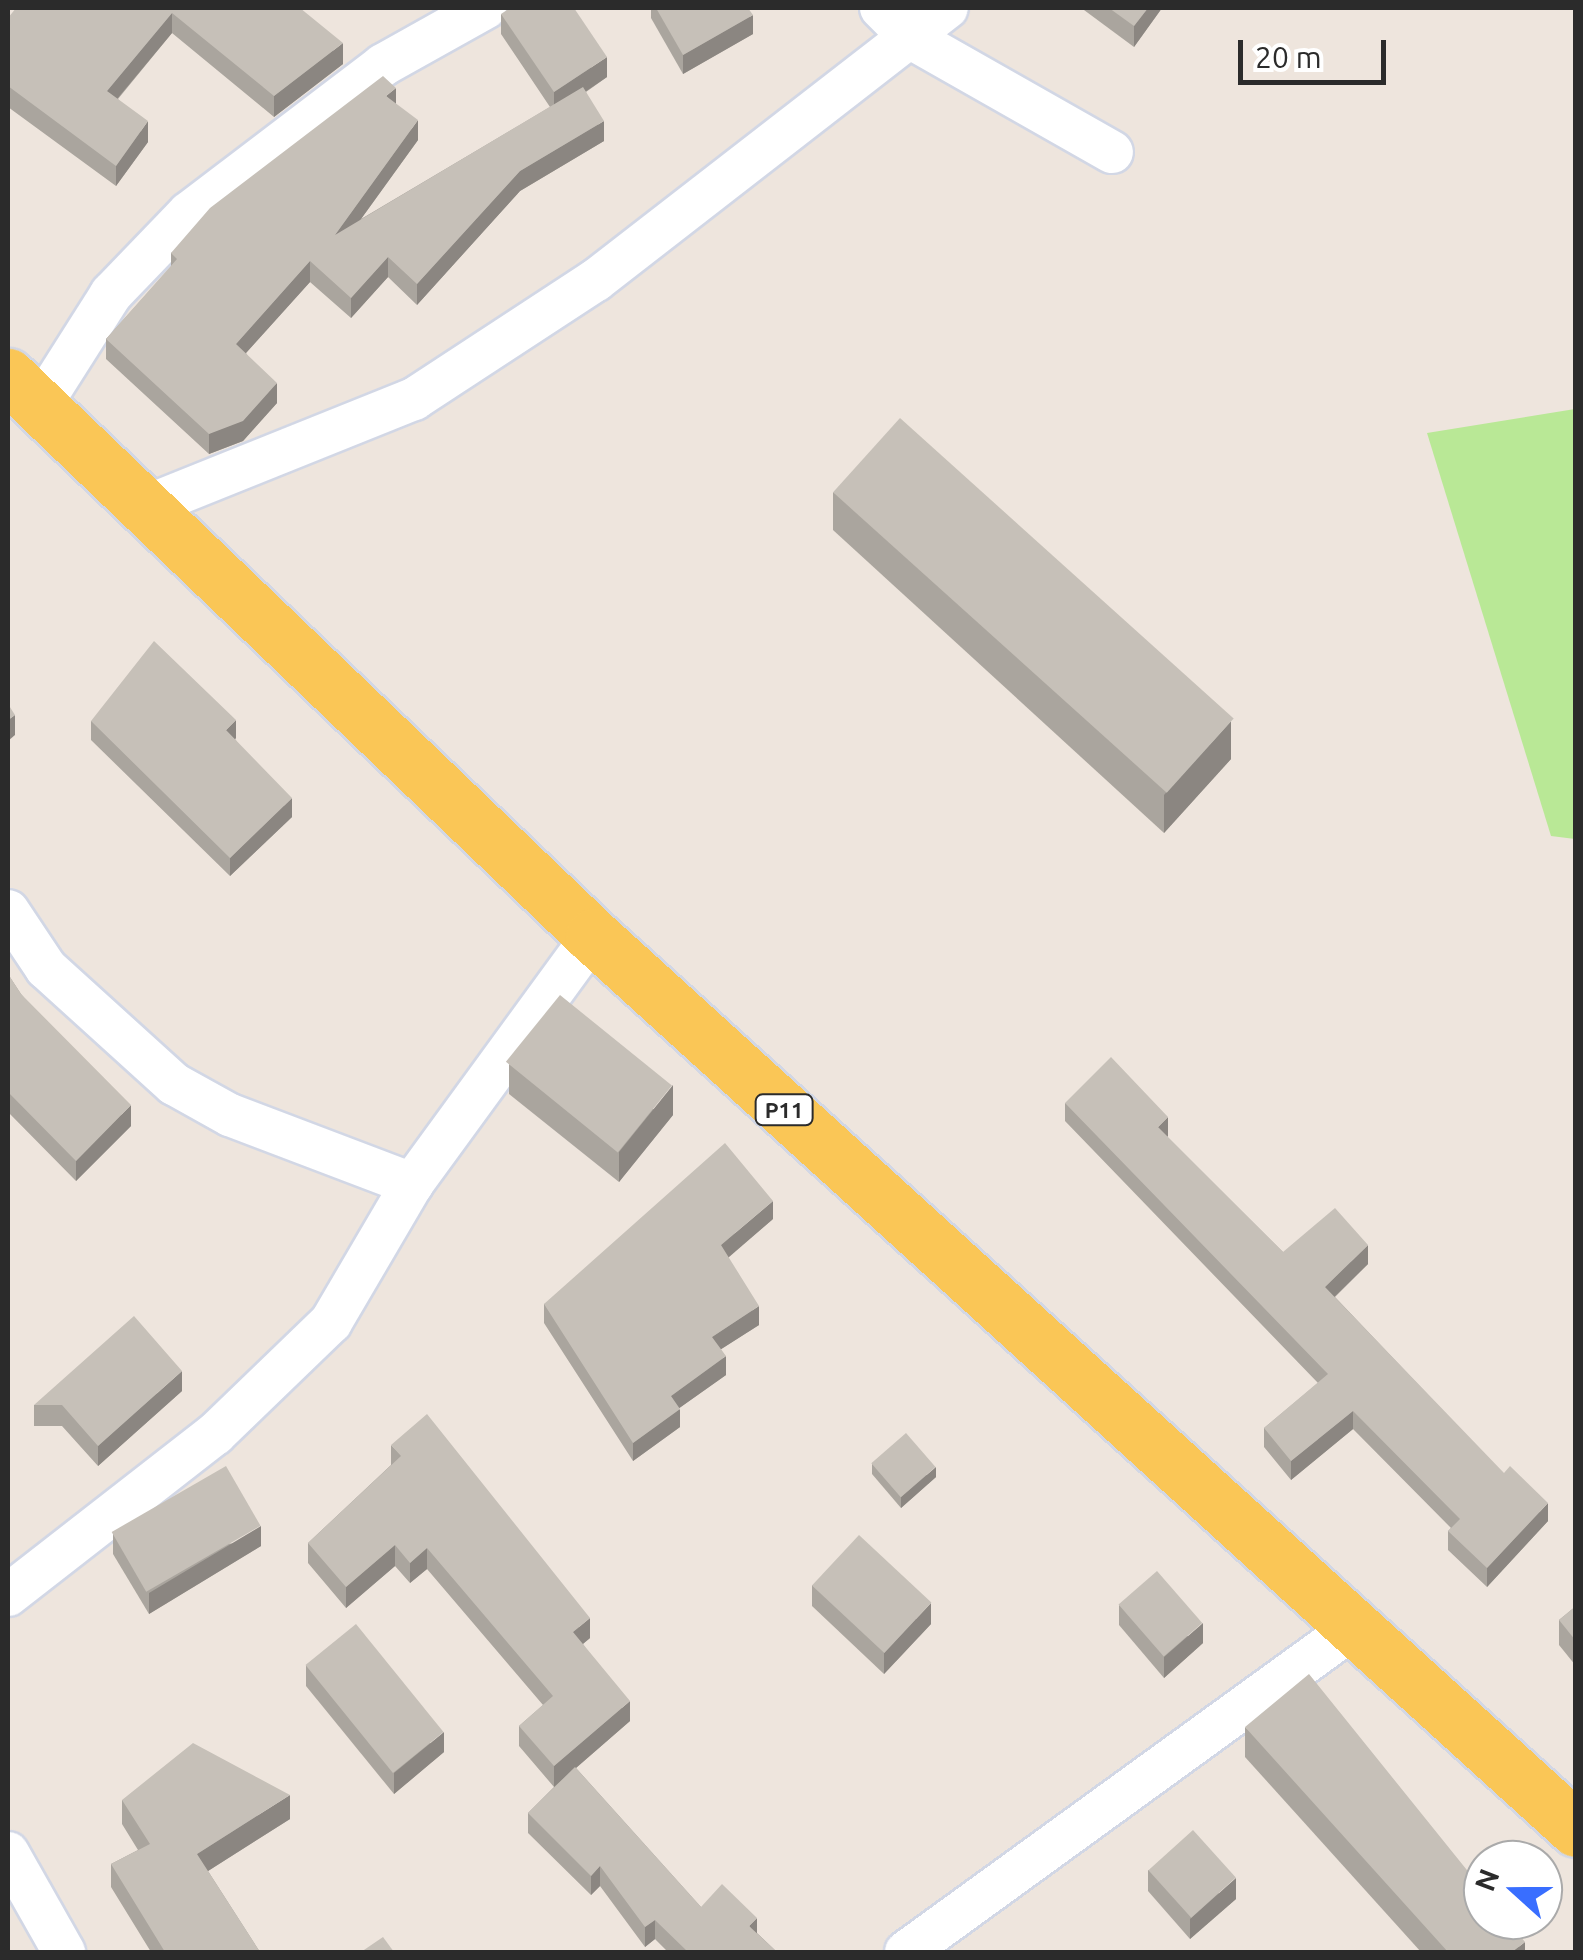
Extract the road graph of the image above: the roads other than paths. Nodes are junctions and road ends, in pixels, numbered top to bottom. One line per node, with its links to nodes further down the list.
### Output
1 (485, 8): 6 (street)
2 (881, 8): 4 (street)
3 (947, 8): 4 (street)
4 (911, 38): 5 (street); 7 (street)
5 (1112, 152)
6 (24, 391): 7 (main road, P11)
7 (145, 507): 9 (main road, P11)
8 (8, 911): 10 (street)
9 (593, 936): 10 (street); 12 (main road, P11)
10 (412, 1184): 11 (street)
11 (8, 1596)
12 (1353, 1628): 13 (main road, P11); 16 (street)
13 (1576, 1829)
14 (8, 1853): 15 (street)
15 (64, 1952)
16 (906, 1952)

